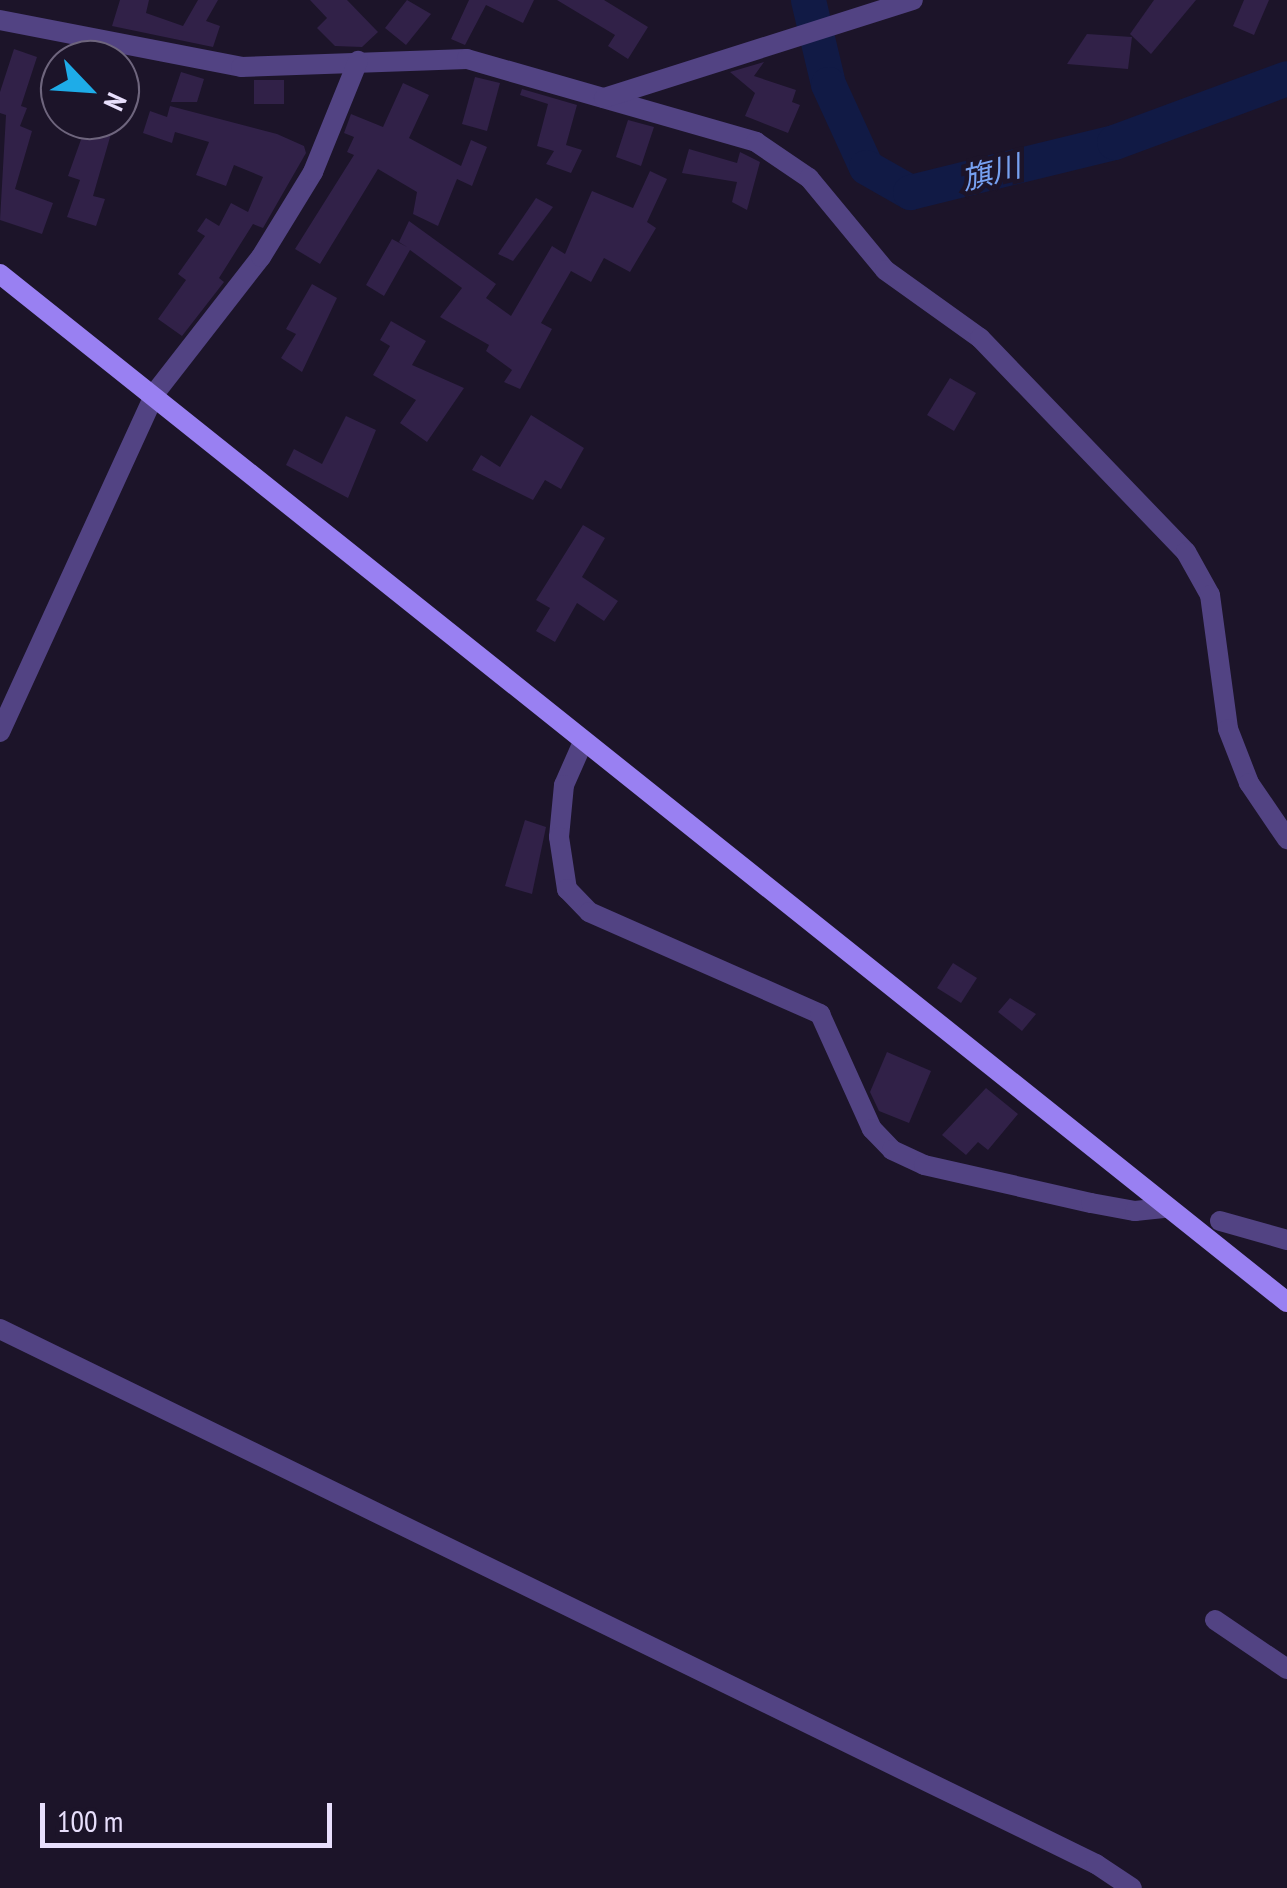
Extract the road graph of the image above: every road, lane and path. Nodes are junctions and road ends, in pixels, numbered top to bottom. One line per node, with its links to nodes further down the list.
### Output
1 (913, 0): 4 (street)
2 (0, 20): 3 (street)
3 (358, 61): 4 (street); 6 (street)
4 (604, 98): 9 (street)
5 (0, 274): 6 (street)
6 (155, 393): 7 (street); 8 (street)
7 (0, 732)
8 (583, 742): 10 (street); 10 (street)
9 (1287, 839)
10 (1166, 1208): 13 (street)
11 (1220, 1222): 12 (street)
12 (1287, 1240)
13 (1287, 1302)
14 (0, 1330): 17 (street)
15 (1215, 1620): 16 (street)
16 (1287, 1669)
17 (1132, 1888)

